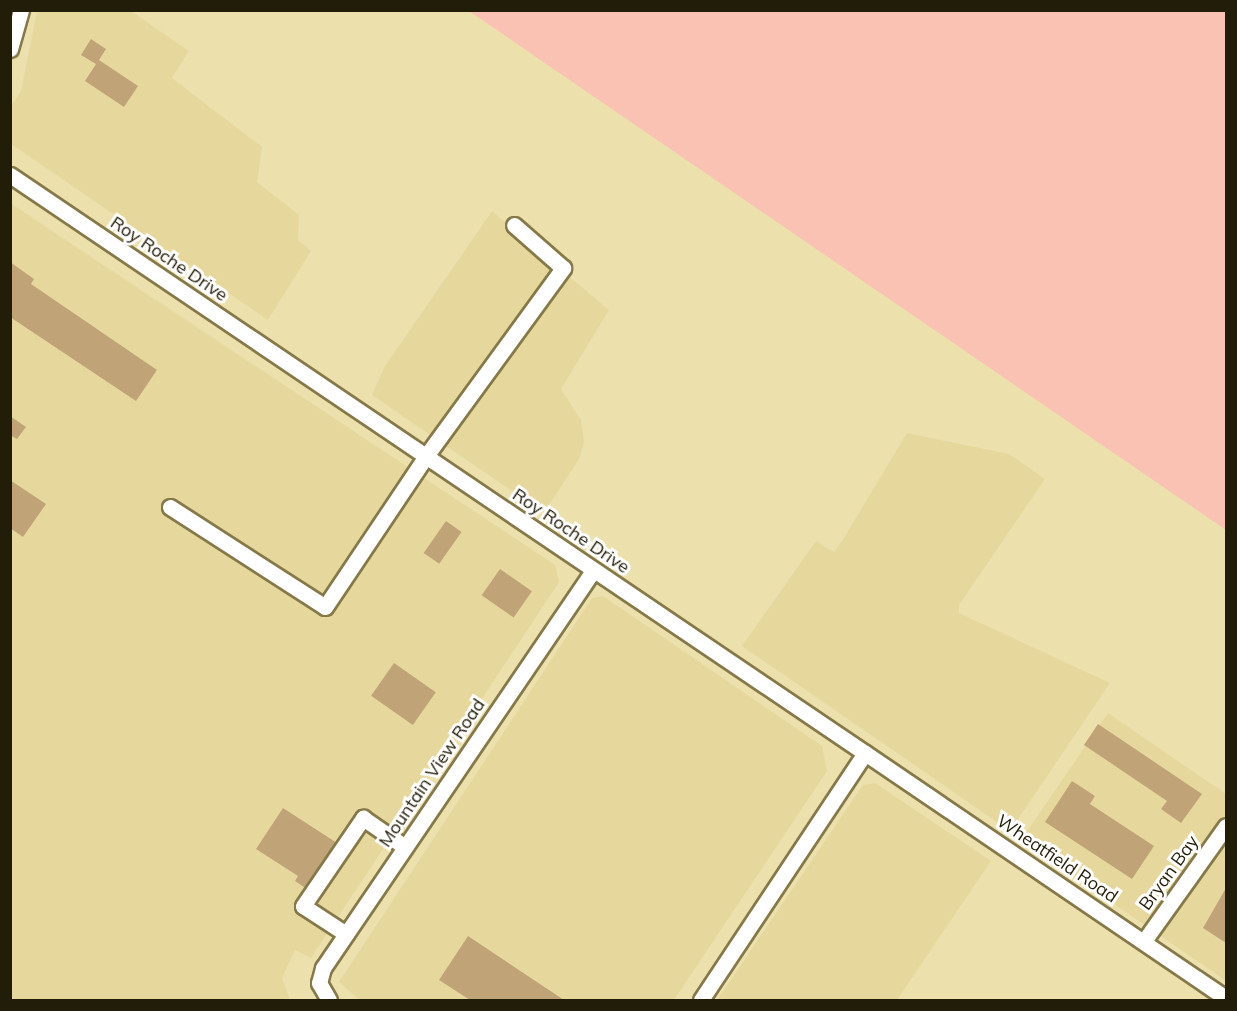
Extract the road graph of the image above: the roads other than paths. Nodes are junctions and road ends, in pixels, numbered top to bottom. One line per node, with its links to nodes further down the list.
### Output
1 (21, 10): 2 (street)
2 (10, 49)
3 (10, 175): 5 (street, Roy Roche Drive)
4 (514, 225): 5 (street)
5 (426, 456): 6 (street); 7 (street, Roy Roche Drive)
6 (170, 507)
7 (593, 570): 8 (street, Roy Roche Drive); 10 (street, Mountain View Road)
8 (865, 753): 12 (street, Wheatfield Road); 15 (street)
9 (1227, 826): 12 (street, Bryan Bay)
10 (405, 847): 11 (street, Mountain View Road); 11 (street)
11 (346, 934): 14 (street, Mountain View Road)
12 (1144, 942): 13 (street, Wheatfield Road)
13 (1227, 998)
14 (329, 1000)
15 (701, 1000)

